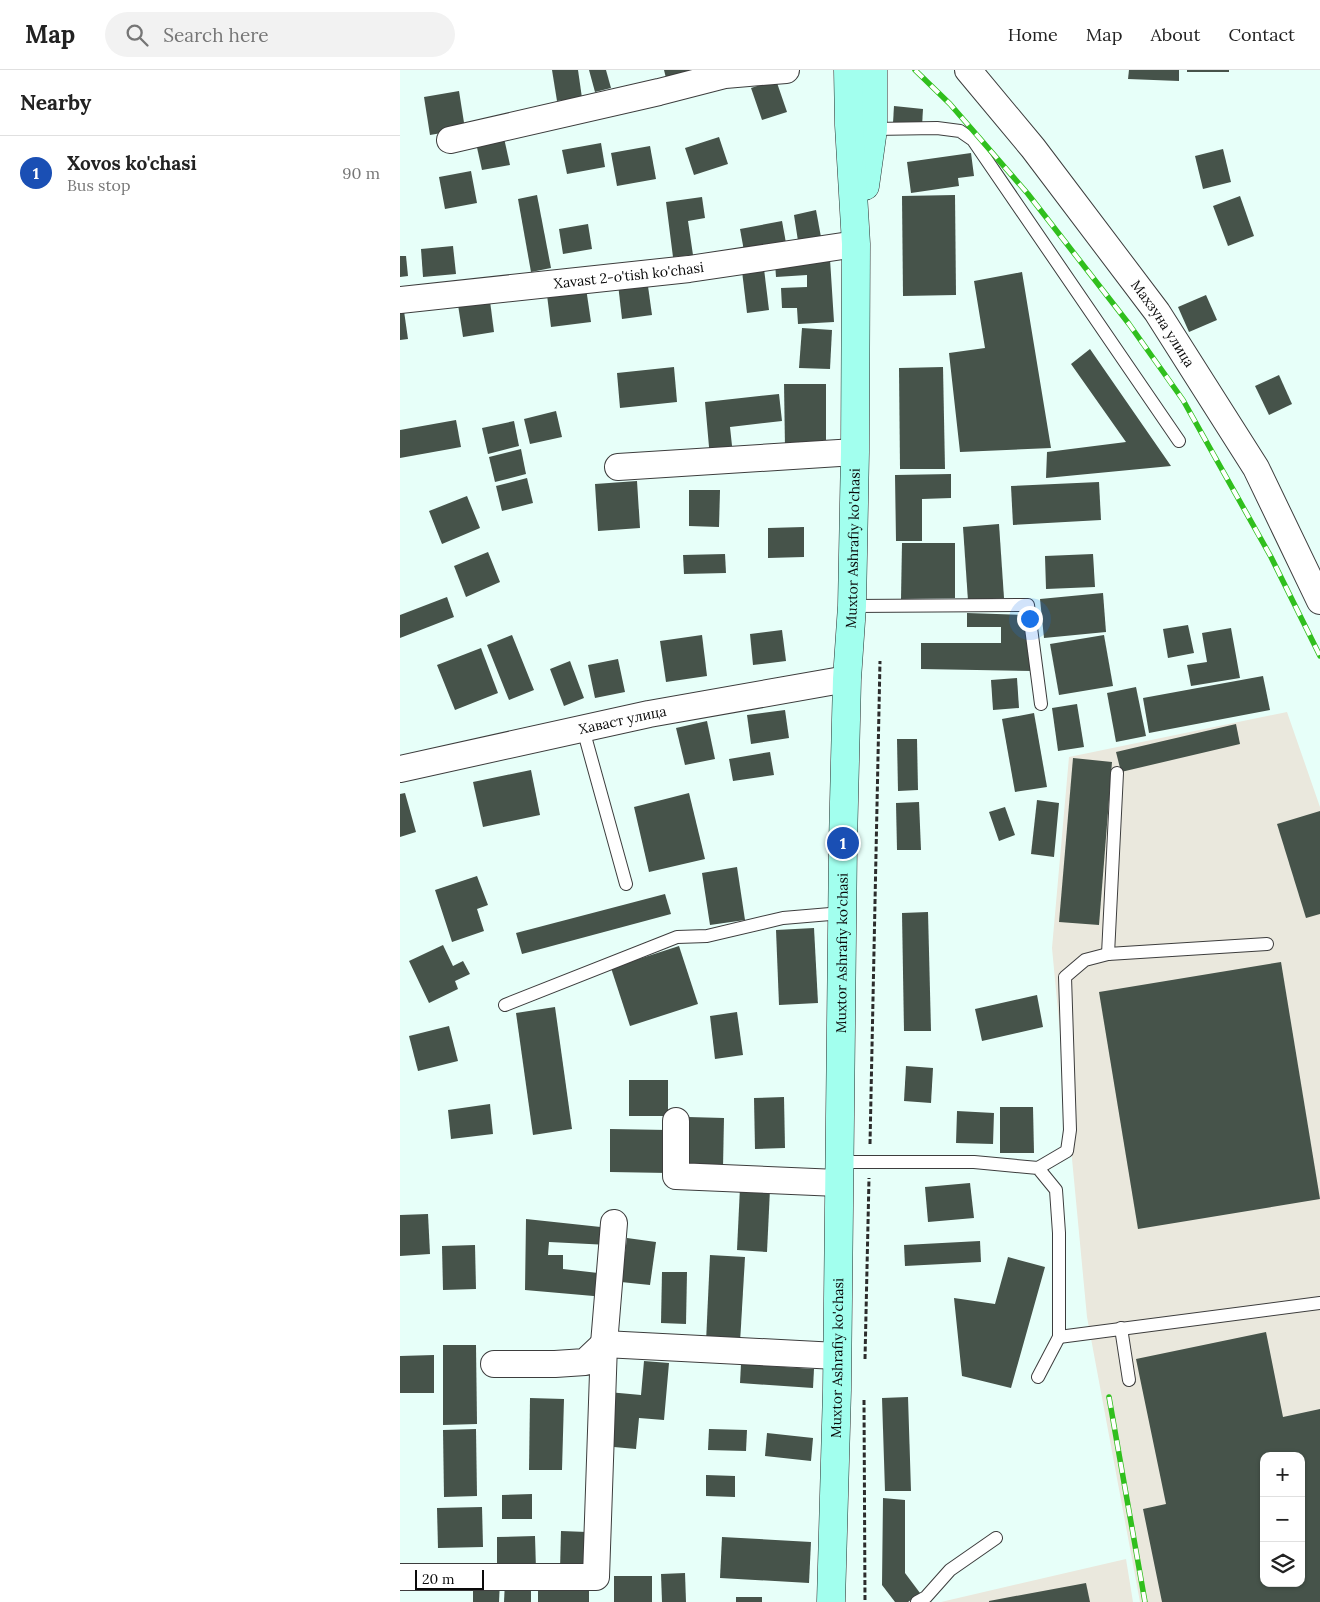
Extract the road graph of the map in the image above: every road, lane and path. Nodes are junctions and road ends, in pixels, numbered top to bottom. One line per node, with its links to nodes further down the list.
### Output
1 (786, 70): 6 (street)
2 (848, 70): 7 (main road, Muxtor Ashrafiy ko'chasi)
3 (873, 70): 5 (main road, Muxtor Ashrafiy ko'chasi)
4 (968, 70): 12 (street, Махзуна улица)
5 (873, 129): 7 (main road, Muxtor Ashrafiy ko'chasi); 9 (lane)
6 (450, 140)
7 (856, 244): 8 (street, Xavast 2-o'tish ko'chasi); 10 (main road, Muxtor Ashrafiy ko'chasi)
8 (400, 300)
9 (1179, 441)
10 (856, 452): 11 (street); 13 (main road, Muxtor Ashrafiy ko'chasi)
11 (618, 467)
12 (1320, 601)
13 (852, 606): 15 (main road, Muxtor Ashrafiy ko'chasi); 16 (lane)
14 (880, 661): 26 (path)
15 (846, 679): 17 (street, Хаваст улица); 21 (main road, Muxtor Ashrafiy ko'chasi)
16 (1041, 704)
17 (584, 729): 18 (street, Хаваст улица); 20 (lane)
18 (400, 769)
19 (1117, 773): 23 (lane)
20 (626, 884)
21 (842, 913): 24 (lane); 28 (main road, Muxtor Ashrafiy ko'chasi)
22 (1267, 944): 23 (lane)
23 (1108, 954): 27 (lane)
24 (505, 1005)
25 (676, 1121): 28 (street)
26 (869, 1162): 27 (lane); 28 (lane); 35 (path)
27 (1038, 1168): 32 (lane)
28 (839, 1172): 34 (main road, Muxtor Ashrafiy ko'chasi)
29 (614, 1223): 33 (street)
30 (1320, 1303): 31 (lane)
31 (1121, 1328): 32 (lane); 38 (lane)
32 (1059, 1337): 37 (lane)
33 (604, 1344): 34 (street); 36 (street); 41 (street)
34 (837, 1356): 42 (main road, Muxtor Ashrafiy ko'chasi)
35 (865, 1361)
36 (494, 1364)
37 (1038, 1377)
38 (1128, 1380)
39 (864, 1391): 43 (path)
40 (996, 1538): 44 (lane)
41 (400, 1577)
42 (831, 1602)
43 (865, 1602)
44 (917, 1602)

